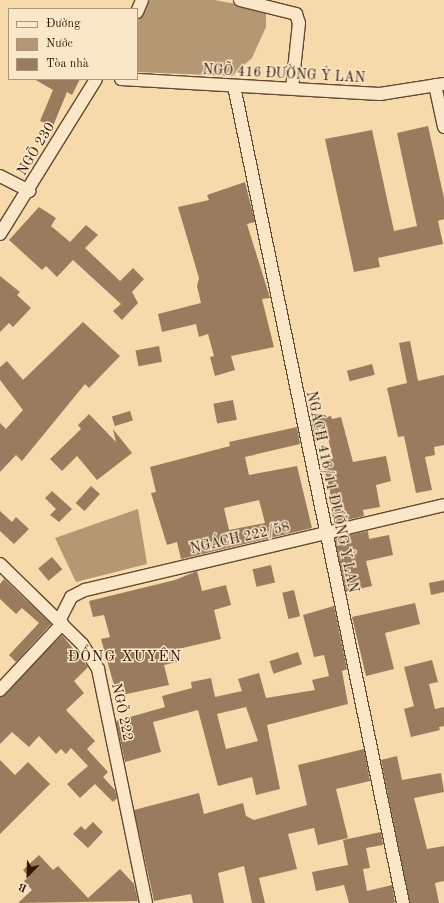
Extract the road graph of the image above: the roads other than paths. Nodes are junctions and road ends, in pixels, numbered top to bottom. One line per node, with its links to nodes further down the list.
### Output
1 (142, 0): 3 (street)
2 (240, 0): 8 (street)
3 (138, 10)
4 (95, 80): 11 (street, NGÕ 230)
5 (137, 80): 7 (street, NGÕ 416 ĐƯỜNG Ỷ LAN)
6 (440, 85): 8 (street, NGÕ 416 ĐƯỜNG Ỷ LAN); 9 (street)
7 (234, 86): 8 (street, NGÕ 416 ĐƯỜNG Ỷ LAN); 14 (street, NGÁCH 416/11 ĐƯỜNG Ỷ LAN)
8 (292, 89)
9 (444, 127)
10 (0, 176): 11 (street)
11 (29, 191): 12 (street, NGÕ 230)
12 (0, 234)
13 (444, 505): 14 (street, NGÁCH 222/58)
14 (324, 533): 16 (street, NGÁCH 222/58); 19 (street, NGÁCH 416/11 ĐƯỜNG Ỷ LAN)
15 (0, 564): 16 (street, NGÕ 222)
16 (61, 622): 17 (street, NGÁCH 222/58); 18 (street, NGÕ 222)
17 (0, 690)
18 (146, 903)
19 (403, 903)

